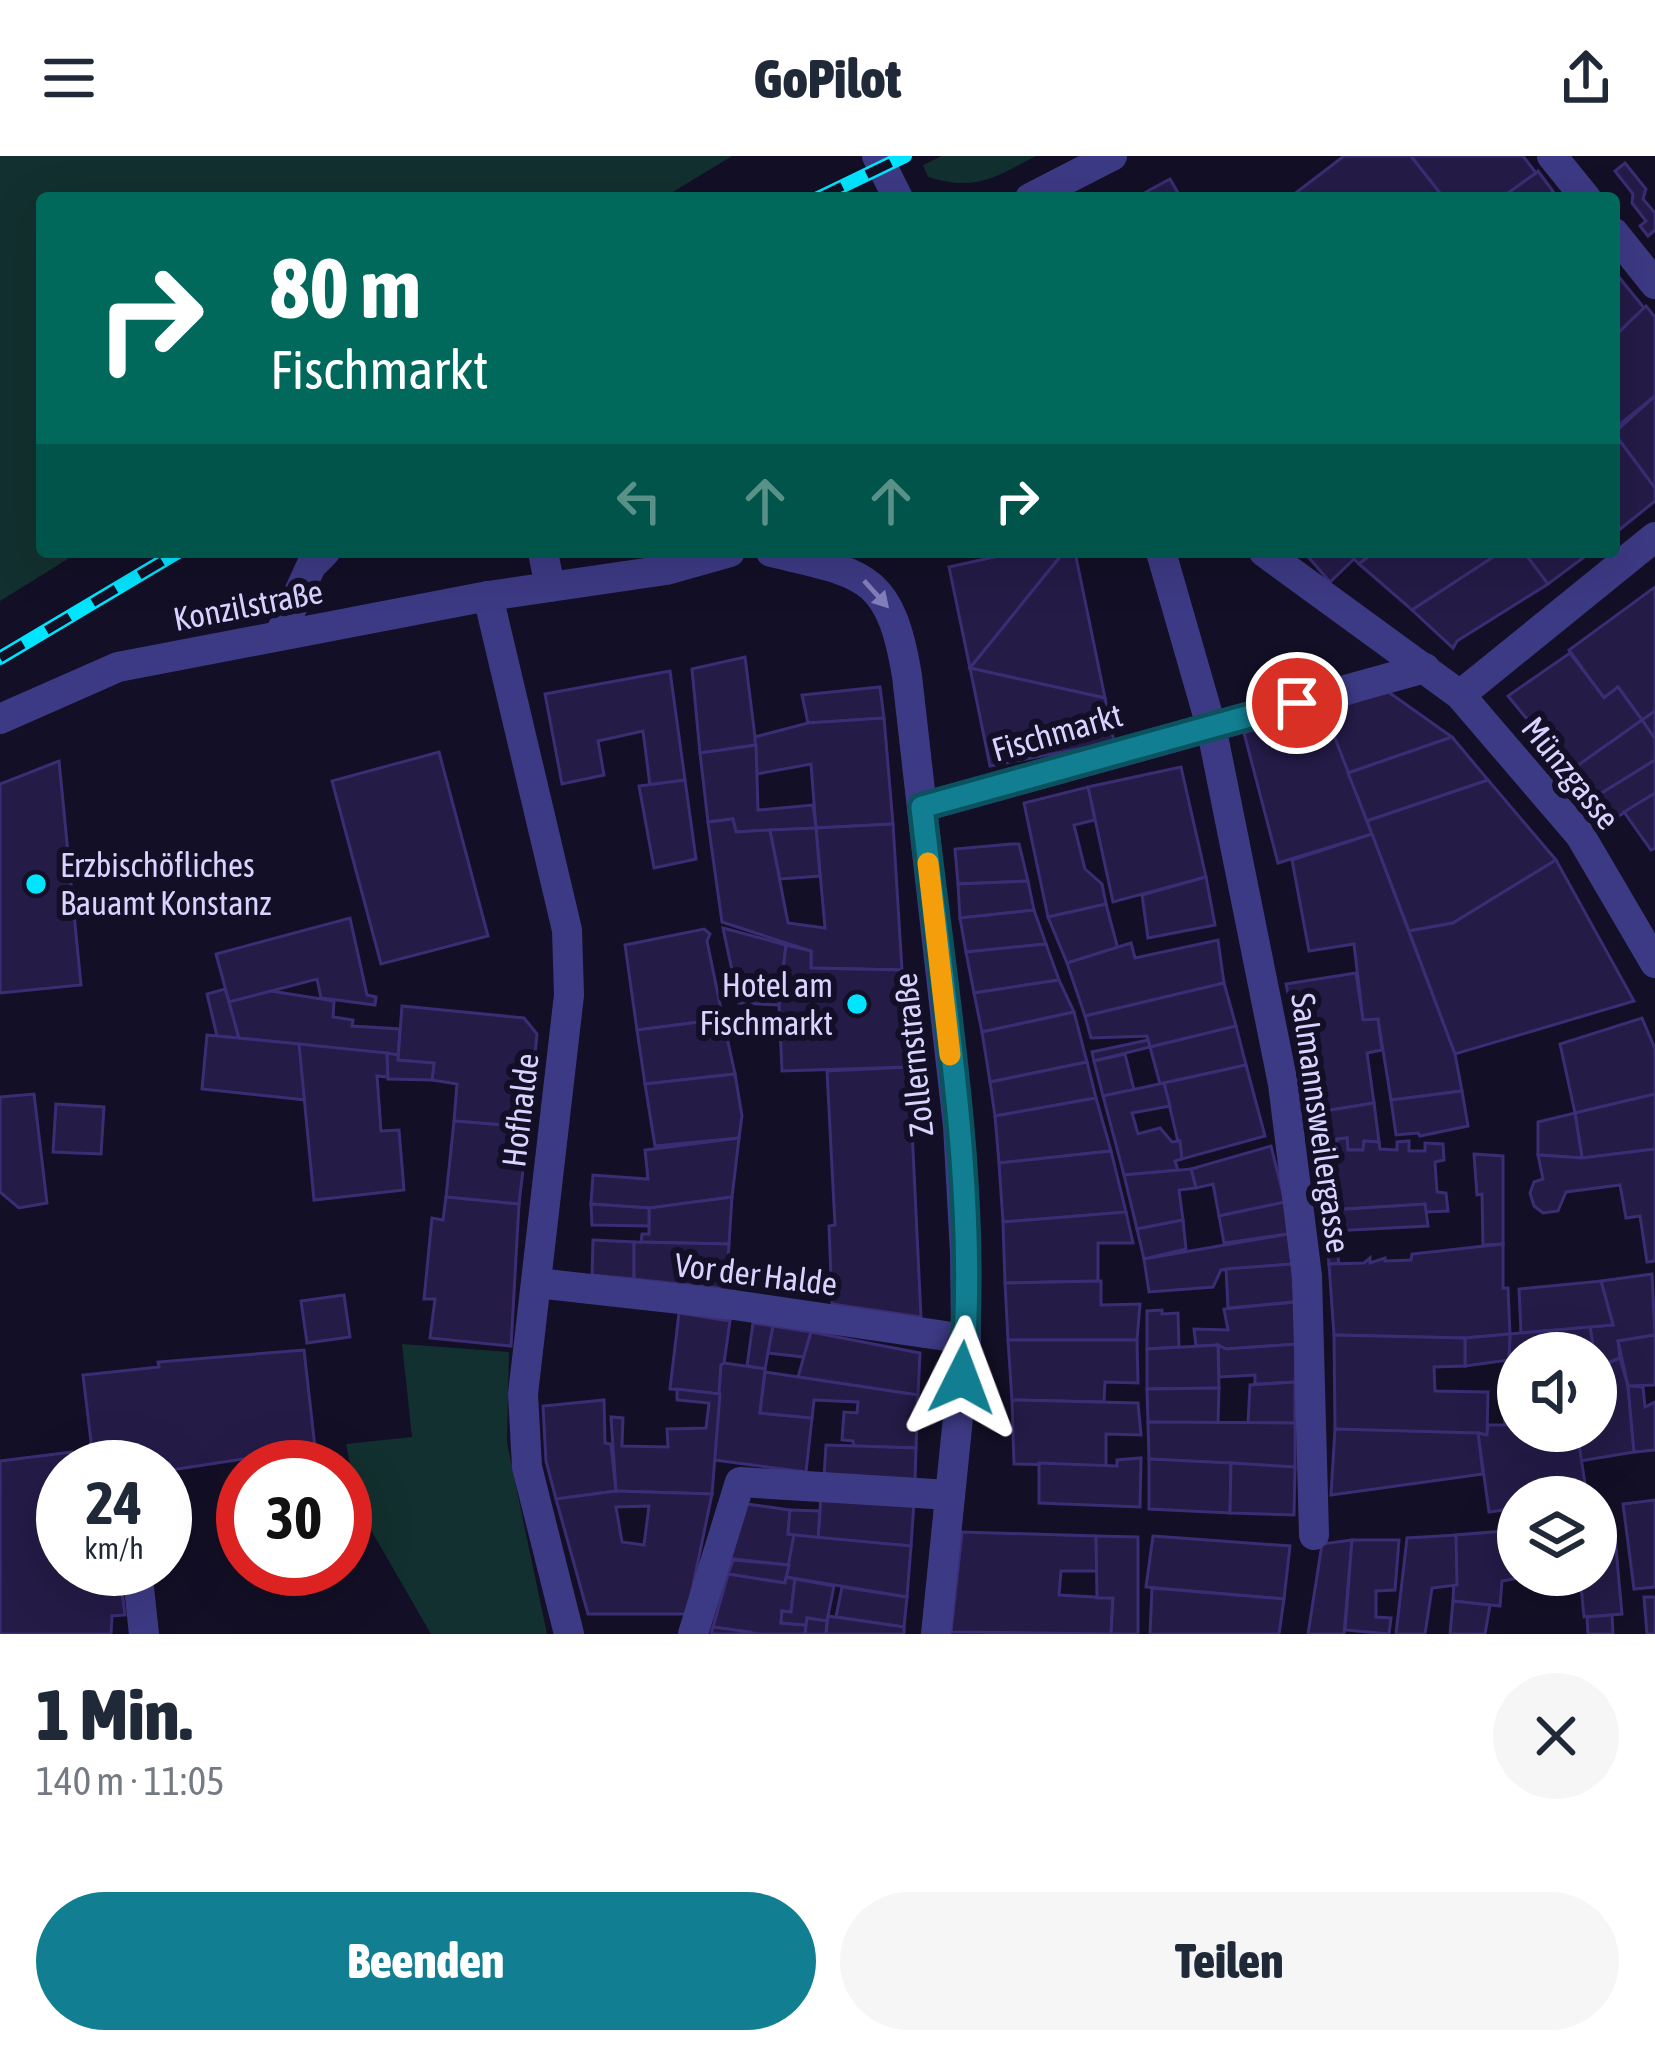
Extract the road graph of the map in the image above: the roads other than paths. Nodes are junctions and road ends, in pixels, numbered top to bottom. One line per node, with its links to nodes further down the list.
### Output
1 (877, 156): 4 (street)
2 (1112, 156): 5 (street)
3 (1552, 156): 6 (street)
4 (895, 192)
5 (1042, 192)
6 (1581, 192)
7 (1620, 240): 8 (street)
8 (1655, 284)
9 (1655, 537): 20 (street)
10 (319, 558): 18 (street)
11 (544, 558): 16 (street)
12 (709, 558): 16 (street, Konzilstraße)
13 (795, 558): 23 (street, Zollernstraße, one-way to 23)
14 (1163, 558): 22 (street)
15 (1272, 558): 19 (street)
16 (550, 587): 17 (street, Konzilstraße)
17 (488, 596): 18 (street, Konzilstraße); 25 (street, Hofhalde)
18 (280, 634): 21 (street, Konzilstraße)
19 (1425, 668): 20 (street); 22 (street, Fischmarkt)
20 (1460, 695): 24 (street, Münzgasse)
21 (0, 718)
22 (1211, 726): 23 (street, Fischmarkt); 28 (street, Salmannsweilergasse)
23 (922, 807): 26 (street, Zollernstraße)
24 (1655, 963)
25 (537, 1283): 26 (street, Vor der Halde); 31 (street, Hofhalde)
26 (966, 1339): 27 (street, Zollernstraße)
27 (950, 1495): 32 (street); 33 (street, Zollernstraße)
28 (1314, 1535)
29 (139, 1596): 30 (street)
30 (144, 1634)
31 (569, 1634)
32 (693, 1634)
33 (936, 1634)

